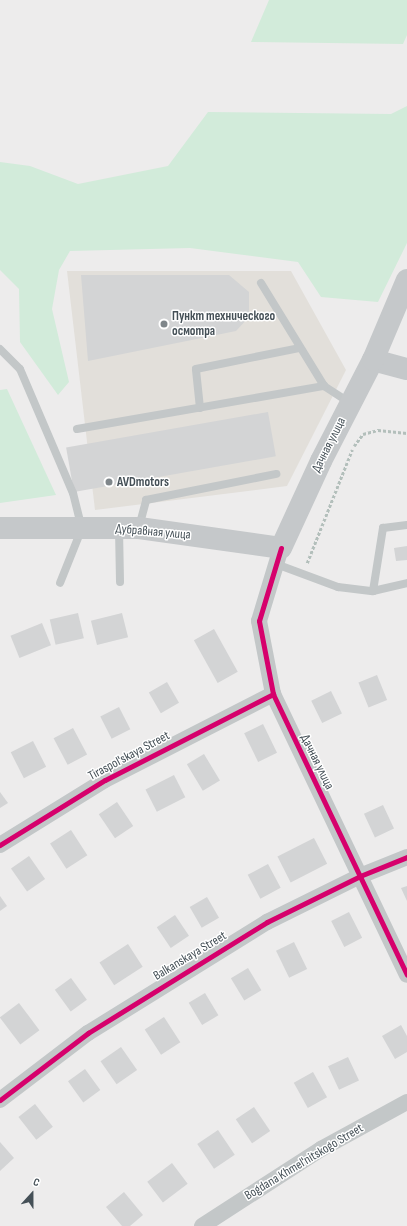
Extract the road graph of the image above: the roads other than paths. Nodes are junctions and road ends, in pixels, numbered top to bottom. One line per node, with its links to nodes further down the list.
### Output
1 (261, 283): 3 (lane)
2 (405, 289): 5 (main road, Дачная улица)
3 (299, 348): 7 (lane); 9 (lane)
4 (0, 349): 14 (lane)
5 (373, 360): 6 (main road); 8 (main road, Дачная улица)
6 (407, 368)
7 (324, 386): 8 (lane); 9 (lane)
8 (351, 403): 16 (main road, Дачная улица)
9 (200, 408): 10 (lane)
10 (77, 429)
11 (276, 474): 15 (lane)
12 (407, 525): 20 (lane)
13 (0, 528): 14 (main road, Дубравная улица)
14 (82, 528): 15 (main road, Дубравная улица); 18 (lane)
15 (129, 528): 16 (main road, Дубравная улица); 17 (lane)
16 (278, 556): 20 (lane); 21 (street, Дачная улица)
17 (120, 582)
18 (60, 583)
19 (407, 583): 20 (lane)
20 (373, 591)
21 (273, 694): 22 (street, Tiraspol'skaya Street); 24 (street, Дачная улица)
22 (0, 845)
23 (407, 857): 24 (street, Balkanskaya Street)
24 (360, 876): 25 (street, Дачная улица); 26 (street, Balkanskaya Street)
25 (407, 975)
26 (0, 1100)
27 (407, 1102): 28 (street, Bogdana Khmel'nitskogo Street)
28 (202, 1226)

